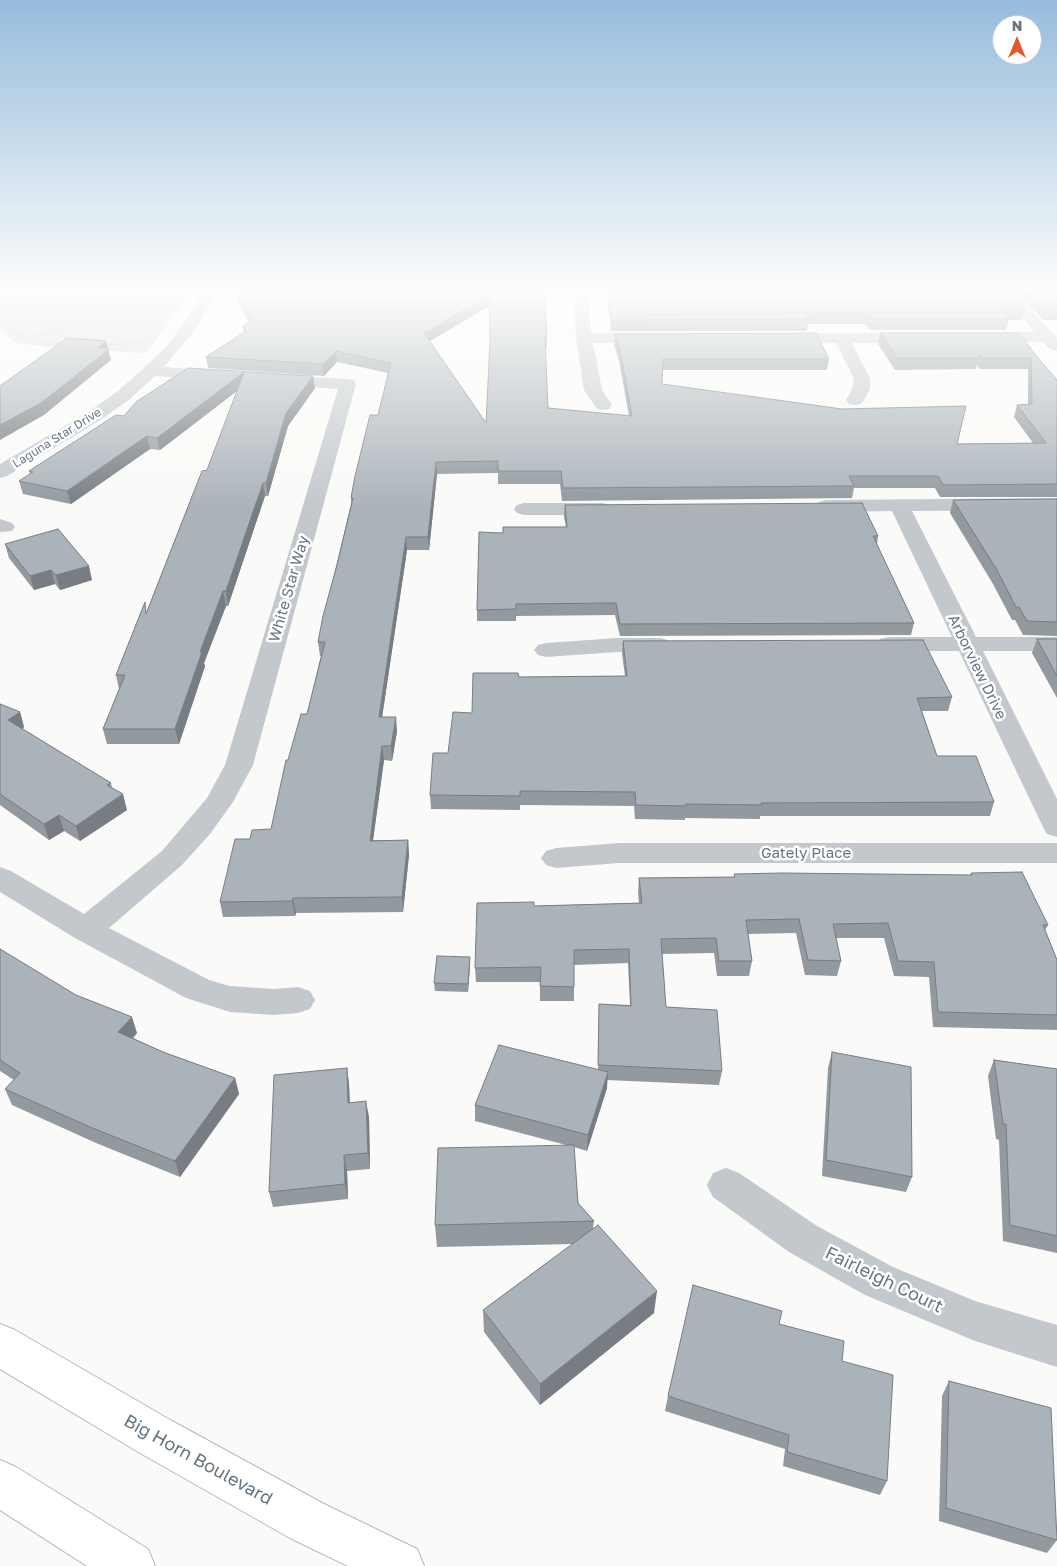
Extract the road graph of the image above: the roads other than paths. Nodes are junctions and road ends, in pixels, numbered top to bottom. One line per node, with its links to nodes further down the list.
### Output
1 (159, 363): 4 (street, Laguna Star Drive)
2 (588, 363): 6 (street)
3 (854, 363): 5 (street)
4 (151, 371): 7 (street, Laguna Star Drive); 22 (street, White Star Way)
5 (855, 400)
6 (603, 405)
7 (0, 472)
8 (1057, 504): 10 (street)
9 (810, 506): 10 (street)
10 (899, 506): 14 (street, Arborview Drive)
11 (623, 508): 12 (street)
12 (524, 509)
13 (866, 644): 14 (street)
14 (965, 644): 15 (street); 18 (street, Arborview Drive)
15 (1057, 644)
16 (687, 645): 17 (street)
17 (546, 650)
18 (1057, 827)
19 (1057, 853): 20 (street, Gately Place)
20 (556, 858)
21 (0, 878): 22 (street)
22 (86, 930): 23 (street)
23 (298, 1000)
24 (726, 1185): 26 (street, Fairleigh Court)
25 (0, 1345): 29 (main road, Big Horn Boulevard)
26 (1057, 1346)
27 (0, 1483): 28 (main road)
28 (132, 1566)
29 (400, 1566)

